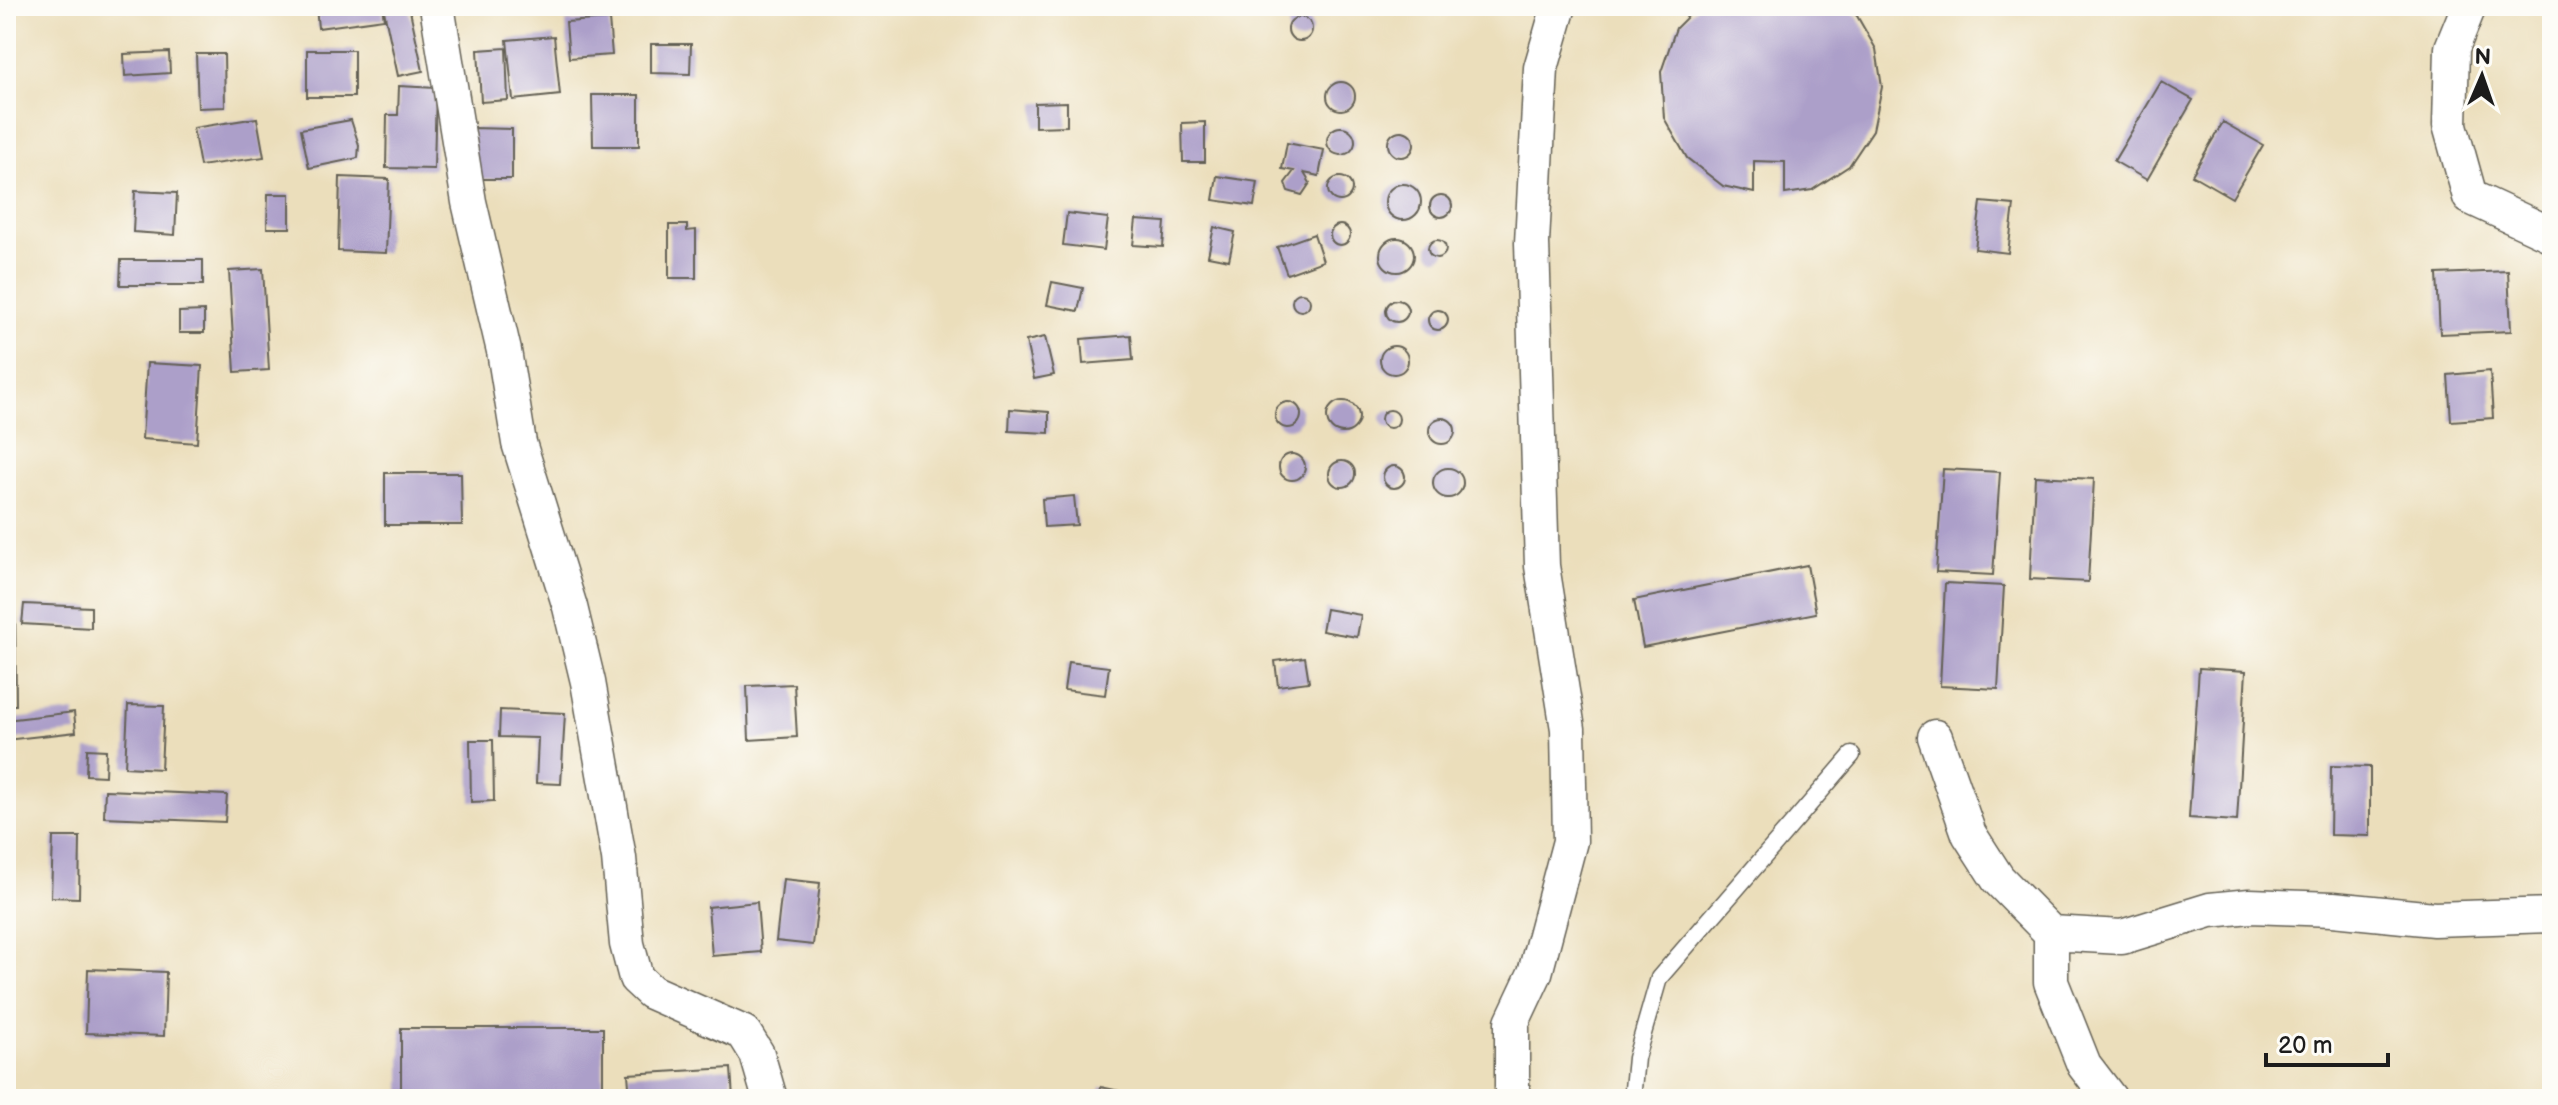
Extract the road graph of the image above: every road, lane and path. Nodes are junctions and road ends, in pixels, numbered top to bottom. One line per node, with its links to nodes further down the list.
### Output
1 (437, 6): 9 (street)
2 (1559, 6): 10 (street)
3 (2469, 6): 4 (street)
4 (2552, 235)
5 (1935, 737): 8 (street)
6 (1852, 755): 11 (lane)
7 (2552, 915): 8 (street)
8 (2051, 933): 12 (street)
9 (770, 1099)
10 (1512, 1099)
11 (1632, 1099)
12 (2110, 1099)

